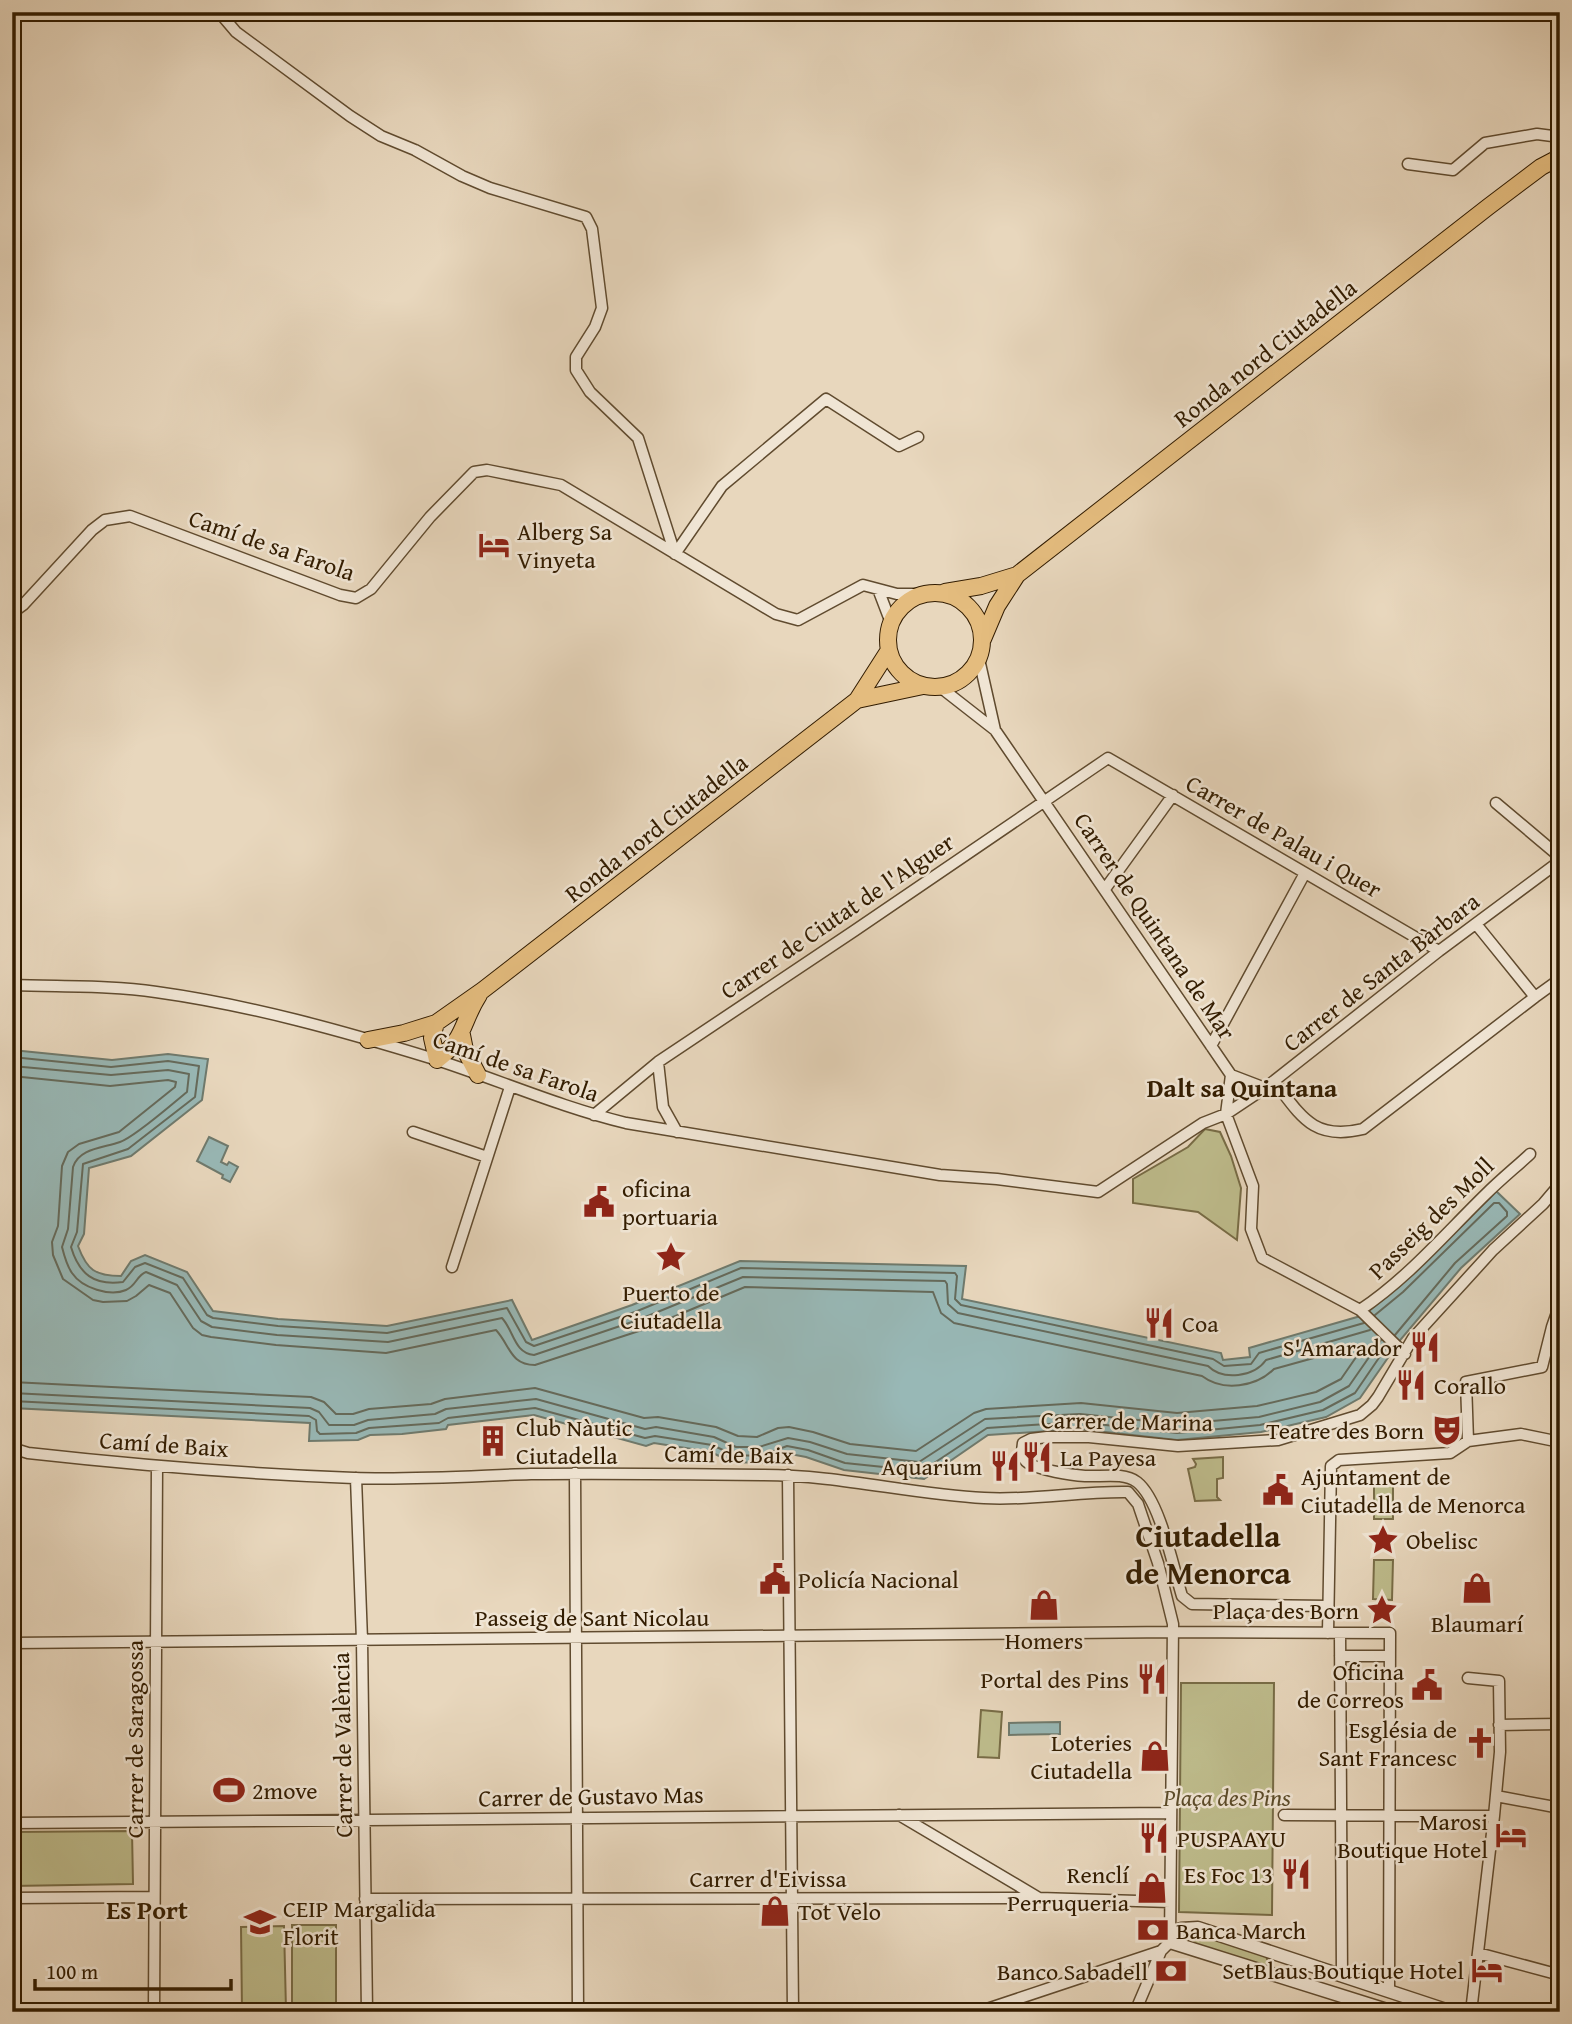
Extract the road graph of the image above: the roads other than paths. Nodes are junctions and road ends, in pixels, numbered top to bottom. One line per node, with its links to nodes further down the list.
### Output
1 (219, 12): 8 (street)
2 (1560, 137): 5 (street)
3 (1560, 144): 6 (main road, Ronda nord Ciutadella)
4 (1560, 157): 6 (main road, Ronda nord Ciutadella)
5 (1408, 163)
6 (1541, 167): 9 (main road, Ronda nord Ciutadella)
7 (918, 437): 8 (street)
8 (675, 554): 10 (street, Camí de sa Farola); 13 (street, Camí de sa Farola)
9 (1017, 575): 11 (main road, Ronda nord Ciutadella); 15 (main road, Ronda nord Ciutadella)
10 (878, 589): 12 (street); 14 (street)
11 (942, 593): 12 (main road); 15 (main road)
12 (920, 594): 14 (main road)
13 (12, 613)
14 (891, 623): 16 (main road)
15 (983, 639): 17 (main road)
16 (889, 650): 18 (main road); 20 (main road, Ronda nord Ciutadella)
17 (979, 659): 19 (main road); 21 (street)
18 (923, 686): 19 (main road); 20 (main road, Ronda nord Ciutadella)
19 (940, 687): 21 (street)
20 (857, 700): 33 (main road, Ronda nord Ciutadella)
21 (995, 730): 24 (street, Carrer de Quintana de Mar)
22 (1108, 758): 23 (street, Carrer de Palau i Quer); 24 (street, Carrer de Ciutat de l'Alguer)
23 (1172, 795): 27 (street, Carrer de Palau i Quer); 28 (street)
24 (1044, 801): 28 (street, Carrer de Quintana de Mar); 40 (street, Carrer de Ciutat de l'Alguer)
25 (1496, 803): 26 (street)
26 (1560, 859): 29 (street, Carrer de Santa Bàrbara)
27 (1305, 873): 30 (street, Carrer de Palau i Quer); 38 (street)
28 (1105, 889): 38 (street, Carrer de Quintana de Mar)
29 (1476, 924): 30 (street, Carrer de Santa Bàrbara); 34 (street)
30 (1440, 951): 43 (street, Carrer de Santa Bàrbara)
31 (1560, 979): 34 (street)
32 (12, 985): 37 (street, Camí de sa Farola)
33 (482, 990): 35 (main road, Ronda nord Ciutadella); 36 (main road)
34 (1535, 997): 43 (street)
35 (436, 1023): 37 (main road, Ronda nord Ciutadella); 39 (main road)
36 (461, 1035): 39 (main road); 41 (main road)
37 (368, 1040): 39 (street, Camí de sa Farola)
38 (1211, 1046): 42 (street, Carrer de Quintana de Mar)
39 (437, 1060): 41 (street, Camí de sa Farola)
40 (658, 1062): 46 (street, Carrer de Ciutat de l'Alguer); 48 (street)
41 (478, 1075): 44 (street, Camí de sa Farola)
42 (1231, 1075): 43 (street); 45 (street)
43 (1270, 1084): 45 (street, Carrer de Santa Bàrbara)
44 (510, 1087): 46 (street, Camí de sa Farola); 50 (street)
45 (1226, 1114): 52 (street, Carrer de Santa Bàrbara); 55 (street)
46 (594, 1115): 48 (street, Camí de sa Farola)
47 (413, 1132): 50 (street)
48 (677, 1132): 52 (street, Camí de sa Farola)
49 (1530, 1154): 55 (street, Passeig des Moll)
50 (487, 1157): 53 (street)
51 (1560, 1184): 58 (street, Carrer de Marina)
52 (1098, 1192)
53 (452, 1267)
54 (1560, 1304): 56 (street)
55 (1362, 1313): 58 (street)
56 (1548, 1344): 57 (street); 59 (street)
57 (1560, 1346)
58 (1405, 1354): 66 (street, Carrer de Marina)
59 (1468, 1441): 60 (street); 66 (street)
60 (1560, 1442)
61 (12, 1448): 62 (street, Camí de Baix)
62 (157, 1466): 65 (street, Camí de Baix); 72 (street, Carrer de Saragossa)
63 (575, 1474): 64 (street, Camí de Baix); 65 (street, Camí de Baix); 70 (street)
64 (788, 1475): 67 (street, Camí de Baix); 69 (street)
65 (356, 1478): 71 (street, Carrer de València)
66 (1328, 1606): 68 (street)
67 (1173, 1632): 68 (street); 69 (street, Passeig de Sant Nicolau); 81 (street)
68 (1334, 1633): 74 (street); 75 (street)
69 (791, 1637): 70 (street, Passeig de Sant Nicolau); 85 (street)
70 (576, 1638): 71 (street, Passeig de Sant Nicolau); 88 (street)
71 (362, 1640): 72 (street, Passeig de Sant Nicolau); 89 (street, Carrer de València)
72 (156, 1642): 73 (street, Passeig de Sant Nicolau); 90 (street, Carrer de Saragossa)
73 (12, 1643)
74 (1340, 1656): 75 (street); 83 (street)
75 (1390, 1656): 84 (street)
76 (1468, 1678): 78 (street)
77 (1560, 1724): 78 (street)
78 (1499, 1725): 79 (street)
79 (1496, 1796): 80 (street); 87 (street)
80 (1560, 1808)
81 (1171, 1813): 82 (street, Carrer de Gustavo Mas); 98 (street)
82 (897, 1814): 85 (street, Carrer de Gustavo Mas); 95 (street)
83 (1341, 1814): 84 (street); 86 (street); 104 (street)
84 (1389, 1814): 87 (street); 105 (street)
85 (792, 1815): 88 (street, Carrer de Gustavo Mas); 97 (street)
86 (1284, 1815)
87 (1494, 1816): 100 (street)
88 (577, 1817): 89 (street, Carrer de Gustavo Mas); 94 (street)
89 (364, 1819): 90 (street, Carrer de Gustavo Mas); 96 (street, Carrer de València)
90 (155, 1821): 91 (street, Carrer de Gustavo Mas); 92 (street, Carrer de Saragossa)
91 (12, 1823)
92 (154, 1897): 93 (street); 108 (street, Carrer de Saragossa)
93 (12, 1898)
94 (578, 1898): 96 (street, Carrer d'Eivissa); 97 (street, Carrer d'Eivissa); 110 (street)
95 (1039, 1898): 97 (street, Carrer d'Eivissa); 98 (street, Carrer d'Eivissa)
96 (365, 1899): 109 (street, Carrer de València)
97 (793, 1899): 111 (street)
98 (1170, 1902): 99 (street)
99 (1166, 1946): 101 (street); 103 (street); 112 (street); 113 (street)
100 (1478, 1953): 102 (street); 116 (street)
101 (1284, 1956): 103 (street); 104 (street)
102 (1560, 1975)
103 (1278, 1976): 106 (street)
104 (1342, 1976): 105 (street); 106 (street)
105 (1389, 1991): 107 (street)
106 (1336, 1994): 114 (street)
107 (1414, 2006): 115 (street)
108 (153, 2012)
109 (367, 2012)
110 (578, 2012)
111 (793, 2012)
112 (978, 2012)
113 (1135, 2012)
114 (1393, 2012)
115 (1452, 2012)
116 (1471, 2012)

